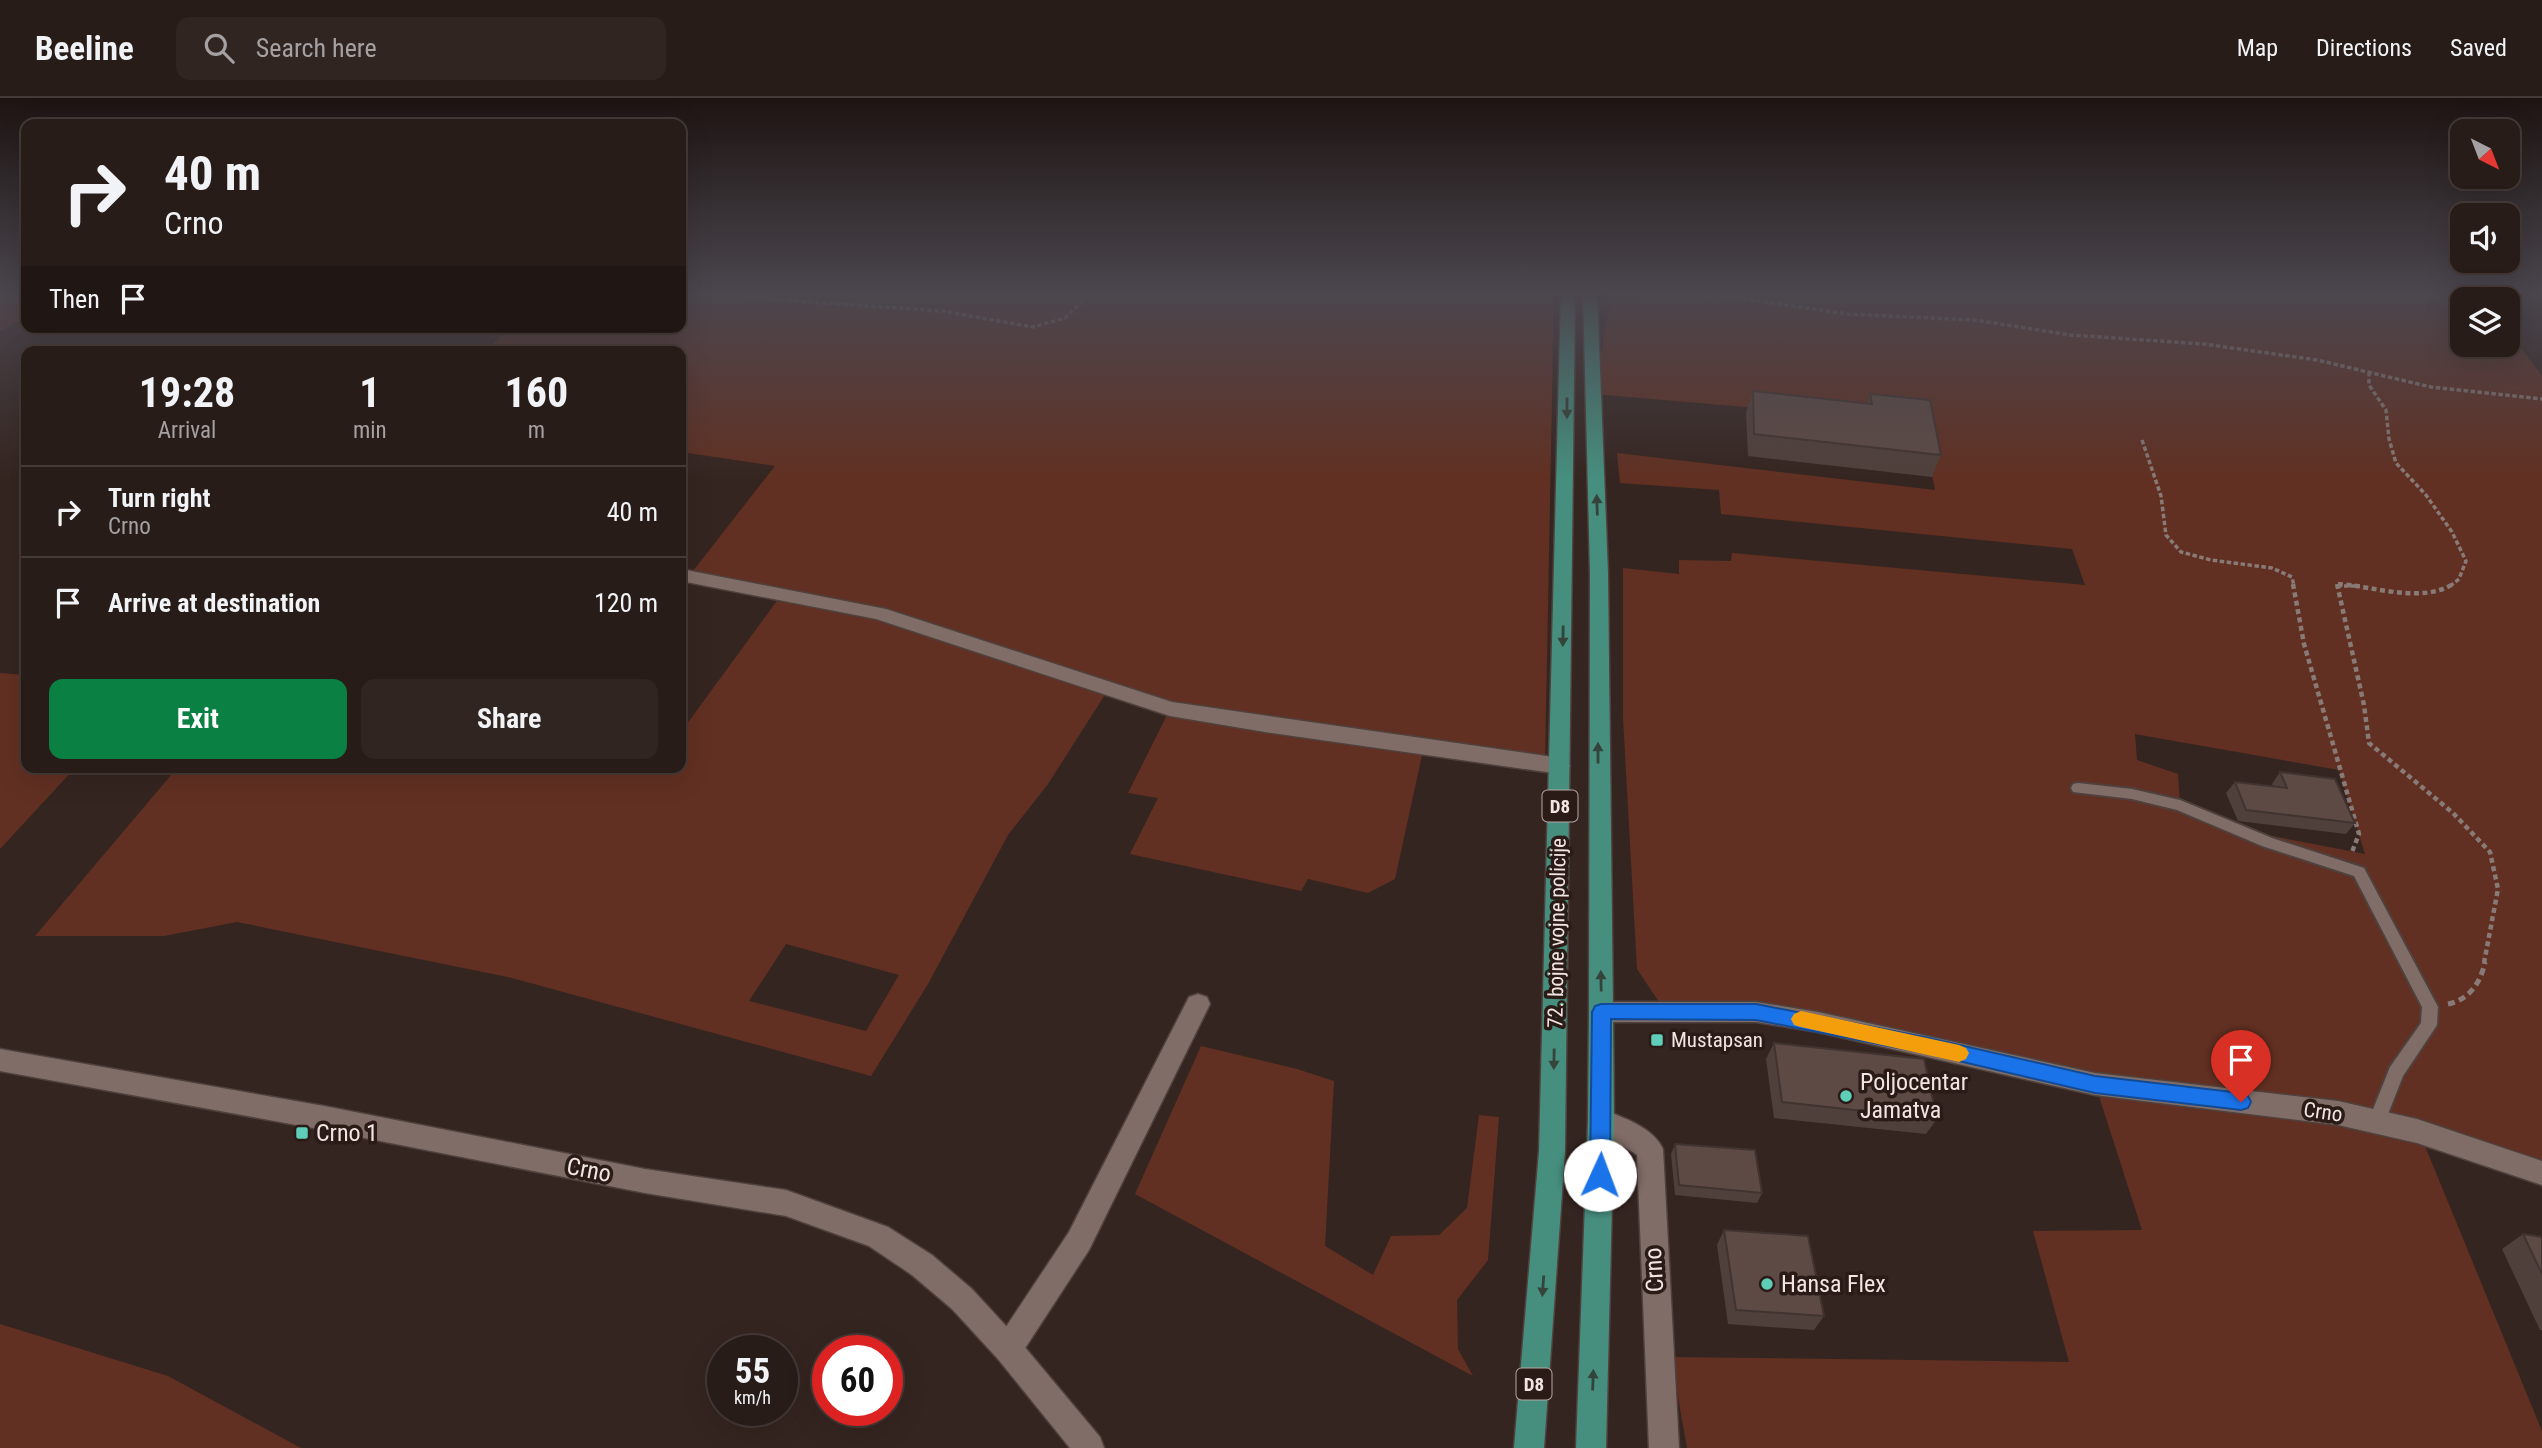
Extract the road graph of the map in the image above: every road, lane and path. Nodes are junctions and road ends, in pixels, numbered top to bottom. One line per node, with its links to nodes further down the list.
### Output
1 (1567, 354): 8 (main road, 72. bojne vojne policije / D8, one-way to 8)
2 (1592, 354): 13 (main road, 72. bojne vojne policije / D8, one-way to 2)
3 (2275, 354): 4 (path)
4 (2369, 372): 5 (path); 12 (path)
5 (2542, 399)
6 (2142, 440): 10 (path)
7 (686, 576): 8 (street)
8 (1560, 766): 20 (main road, 72. bojne vojne policije / D8, one-way to 20)
9 (2078, 788): 10 (lane)
10 (2359, 872): 12 (lane)
11 (1198, 1004): 18 (street)
12 (2430, 1007): 16 (lane)
13 (1601, 1012): 15 (main road, 72. bojne vojne policije / D8); 16 (street, Crno)
14 (0, 1060): 18 (street, Crno)
15 (1601, 1121): 21 (main road, 72. bojne vojne policije / D8, one-way to 15); 22 (street, Crno)
16 (2376, 1122): 17 (street, Crno)
17 (2542, 1173)
18 (1008, 1349): 19 (street, Crno)
19 (1088, 1448)
20 (1529, 1448)
21 (1591, 1448)
22 (1664, 1448)

